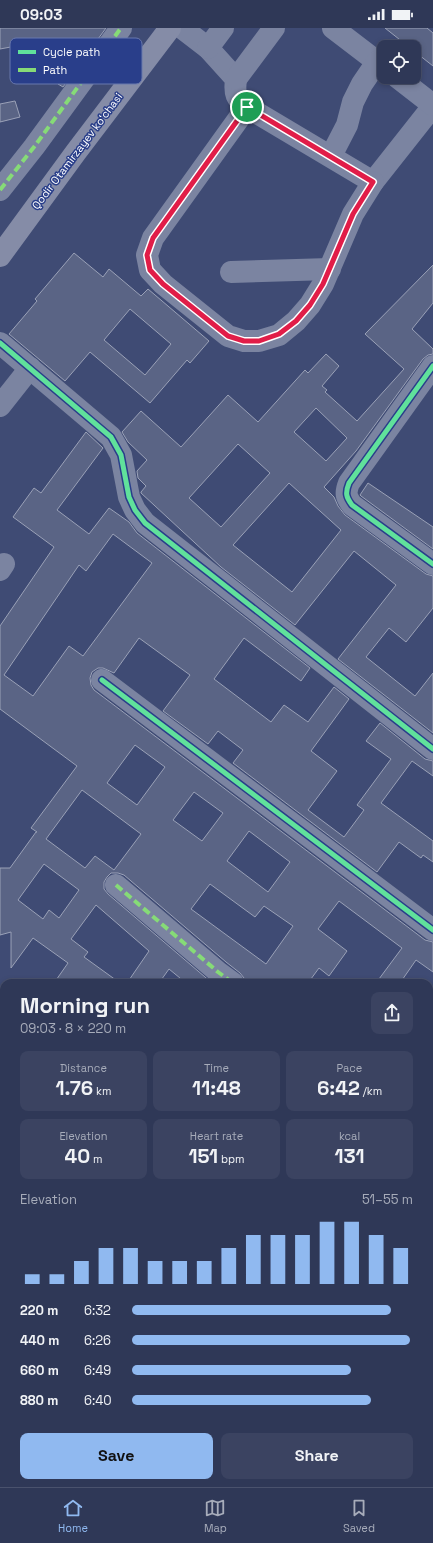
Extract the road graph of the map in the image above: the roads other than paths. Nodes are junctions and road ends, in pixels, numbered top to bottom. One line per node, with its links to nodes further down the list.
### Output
1 (121, 28): 7 (street)
2 (170, 28): 10 (main road, Qodir Otamirzayev koʻchasi)
3 (182, 28): 8 (street)
4 (223, 28): 8 (street)
5 (274, 28): 12 (street)
6 (333, 28): 9 (street)
7 (114, 38)
8 (208, 48): 12 (street)
9 (377, 62)
10 (142, 65)
11 (377, 67): 18 (street)
12 (236, 80): 17 (street)
13 (80, 84): 20 (street)
14 (128, 84): 21 (main road, Qodir Otamirzayev koʻchasi)
15 (406, 84): 16 (street)
16 (433, 105): 19 (street)
17 (247, 107): 18 (street); 22 (street)
18 (331, 156): 19 (street)
19 (373, 182): 22 (street)
20 (0, 190)
21 (0, 256)
22 (330, 269): 23 (street)
23 (231, 272)
24 (0, 343): 26 (street)
25 (433, 366): 28 (street)
26 (30, 368): 27 (street); 30 (street)
27 (0, 406)
28 (433, 564)
29 (102, 680): 32 (street)
30 (433, 749)
31 (116, 885): 33 (street)
32 (433, 930)
33 (228, 979)

